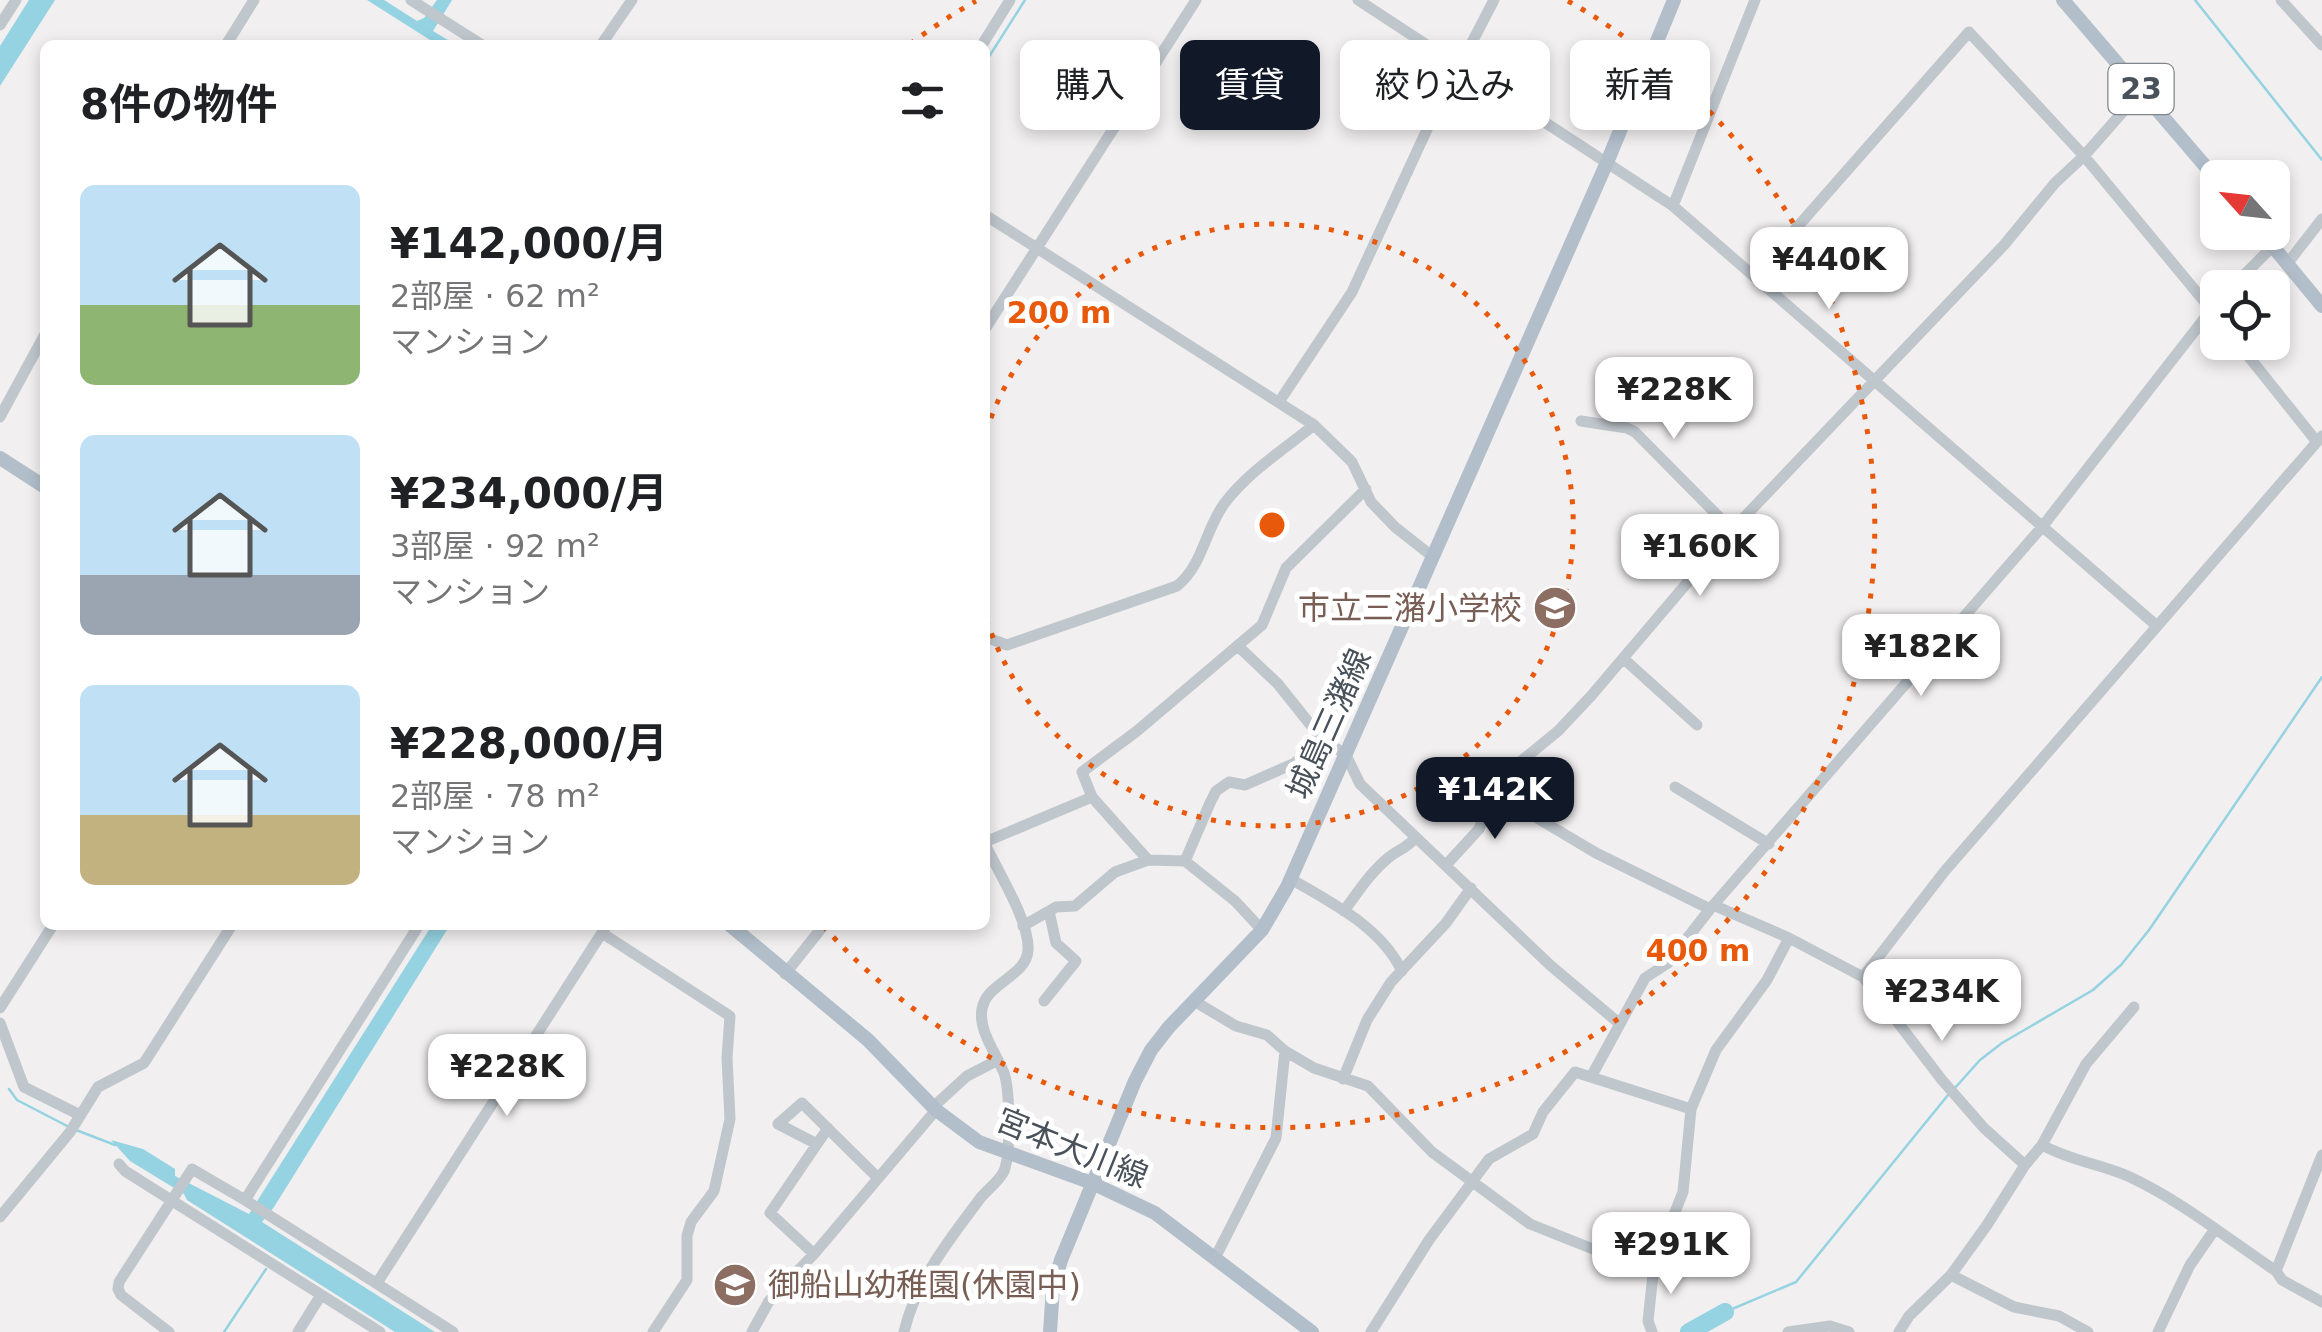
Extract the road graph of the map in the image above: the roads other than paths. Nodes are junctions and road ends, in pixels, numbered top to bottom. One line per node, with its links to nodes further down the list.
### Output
1 (16, 0): 13 (street)
2 (254, 0): 14 (street)
3 (411, 0): 15 (street)
4 (632, 0): 16 (street)
5 (1010, 0): 17 (street)
6 (1196, 0): 30 (street)
7 (1358, 0): 18 (street)
8 (1494, 0): 19 (street)
9 (1674, 0): 25 (main road, 城島三潴線)
10 (1755, 0): 27 (street)
11 (2063, 0): 21 (main road, 23)
12 (2281, 0): 20 (street)
13 (0, 25)
14 (229, 40)
15 (474, 40)
16 (604, 40)
17 (985, 40)
18 (1421, 40)
19 (1474, 40)
20 (2322, 46)
21 (2142, 90): 24 (street); 26 (main road, 23)
22 (1550, 123): 25 (street)
23 (1427, 130): 43 (street)
24 (2084, 156): 35 (street); 36 (street); 42 (street)
25 (1608, 160): 27 (street); 53 (main road, 城島三潴線)
26 (2201, 160)
27 (1673, 206): 35 (street)
28 (990, 218): 30 (street)
29 (2322, 220): 33 (street)
30 (1036, 248): 38 (street); 43 (street)
31 (2268, 250): 34 (street)
32 (2276, 250): 33 (main road)
33 (2288, 264): 37 (main road)
34 (2249, 270)
35 (1755, 275): 42 (street)
36 (2200, 291)
37 (2322, 306)
38 (990, 321)
39 (2200, 328): 51 (street)
40 (40, 343): 44 (street)
41 (2253, 360): 47 (street)
42 (1875, 380): 51 (street); 52 (street)
43 (1279, 402): 46 (street)
44 (0, 418)
45 (1581, 421): 52 (street)
46 (1314, 425): 50 (street); 55 (street)
47 (2320, 439): 54 (street)
48 (0, 458): 49 (main road)
49 (40, 484)
50 (1366, 489): 53 (street); 56 (street)
51 (2042, 527): 54 (street); 66 (street)
52 (1732, 530): 57 (street)
53 (1432, 556): 60 (main road, 城島三潴線)
54 (2157, 626): 88 (street)
55 (990, 638)
56 (1239, 648): 59 (street); 63 (street)
57 (1624, 659): 58 (street); 62 (street)
58 (1697, 725)
59 (1321, 738): 60 (street); 69 (street)
60 (1346, 755): 64 (street); 71 (main road, 城島三潴線)
61 (1675, 787): 66 (street)
62 (1492, 791): 70 (street); 73 (street)
63 (1092, 796): 65 (street); 68 (street)
64 (1416, 838): 70 (street); 75 (street)
65 (990, 841)
66 (1769, 844): 73 (street)
67 (990, 854): 76 (street)
68 (1148, 860): 69 (street); 74 (street)
69 (1185, 861): 84 (street)
70 (1447, 864): 72 (street)
71 (1291, 879): 75 (street); 84 (main road, 城島三潴線)
72 (1471, 888): 86 (street); 94 (street)
73 (1712, 907): 85 (street); 94 (street)
74 (1049, 911): 76 (street); 89 (street)
75 (1344, 911): 86 (street)
76 (1023, 926): 96 (street)
77 (50, 930): 92 (street)
78 (229, 930): 101 (street)
79 (416, 930): 113 (street)
80 (603, 930): 121 (street)
81 (605, 930): 128 (street)
82 (736, 930): 87 (main road, 宮本大川線)
83 (820, 930): 87 (street)
84 (1262, 930): 90 (main road, 城島三潴線)
85 (1789, 938): 88 (street); 100 (street)
86 (1402, 971): 98 (street)
87 (786, 974): 99 (main road, 宮本大川線)
88 (1863, 977): 108 (street)
89 (1044, 1001)
90 (1194, 1001): 95 (street); 111 (main road, 城島三潴線)
91 (2134, 1007): 104 (street)
92 (0, 1008)
93 (0, 1023): 101 (street)
94 (1620, 1024): 97 (street)
95 (1285, 1051): 98 (street); 117 (street)
96 (998, 1060): 99 (street); 105 (street)
97 (1592, 1077): 100 (street); 110 (street)
98 (1342, 1080): 110 (street)
99 (934, 1108): 105 (main road, 宮本大川線); 109 (street)
100 (1691, 1109): 118 (street)
101 (75, 1124): 114 (street)
102 (828, 1128): 103 (street); 103 (street); 109 (street)
103 (815, 1143): 116 (street)
104 (2042, 1145): 108 (street); 115 (street)
105 (1005, 1152): 111 (main road, 宮本大川線); 130 (street)
106 (2322, 1155): 119 (street)
107 (119, 1164): 112 (street)
108 (2024, 1165): 120 (street)
109 (878, 1178): 116 (street)
110 (1472, 1182): 118 (street); 133 (street)
111 (1092, 1183): 117 (main road, 宮本大川線); 131 (main road, 城島三潴線)
112 (173, 1198): 113 (street); 122 (street); 124 (street)
113 (249, 1202): 121 (street)
114 (0, 1217)
115 (2215, 1230): 119 (street); 139 (street)
116 (814, 1254): 129 (street)
117 (1215, 1258): 132 (main road, 宮本大川線)
118 (1654, 1265): 134 (street)
119 (2276, 1271): 123 (street)
120 (1951, 1275): 137 (street); 138 (street)
121 (377, 1283): 127 (street)
122 (321, 1295): 125 (street); 126 (street)
123 (2322, 1302)
124 (169, 1332)
125 (298, 1332)
126 (380, 1332)
127 (452, 1332)
128 (653, 1332)
129 (752, 1332)
130 (904, 1332)
131 (1050, 1332)
132 (1312, 1332)
133 (1370, 1332)
134 (1652, 1332)
135 (1788, 1332): 136 (street)
136 (1849, 1332)
137 (1899, 1332)
138 (2088, 1332)
139 (2158, 1332)

